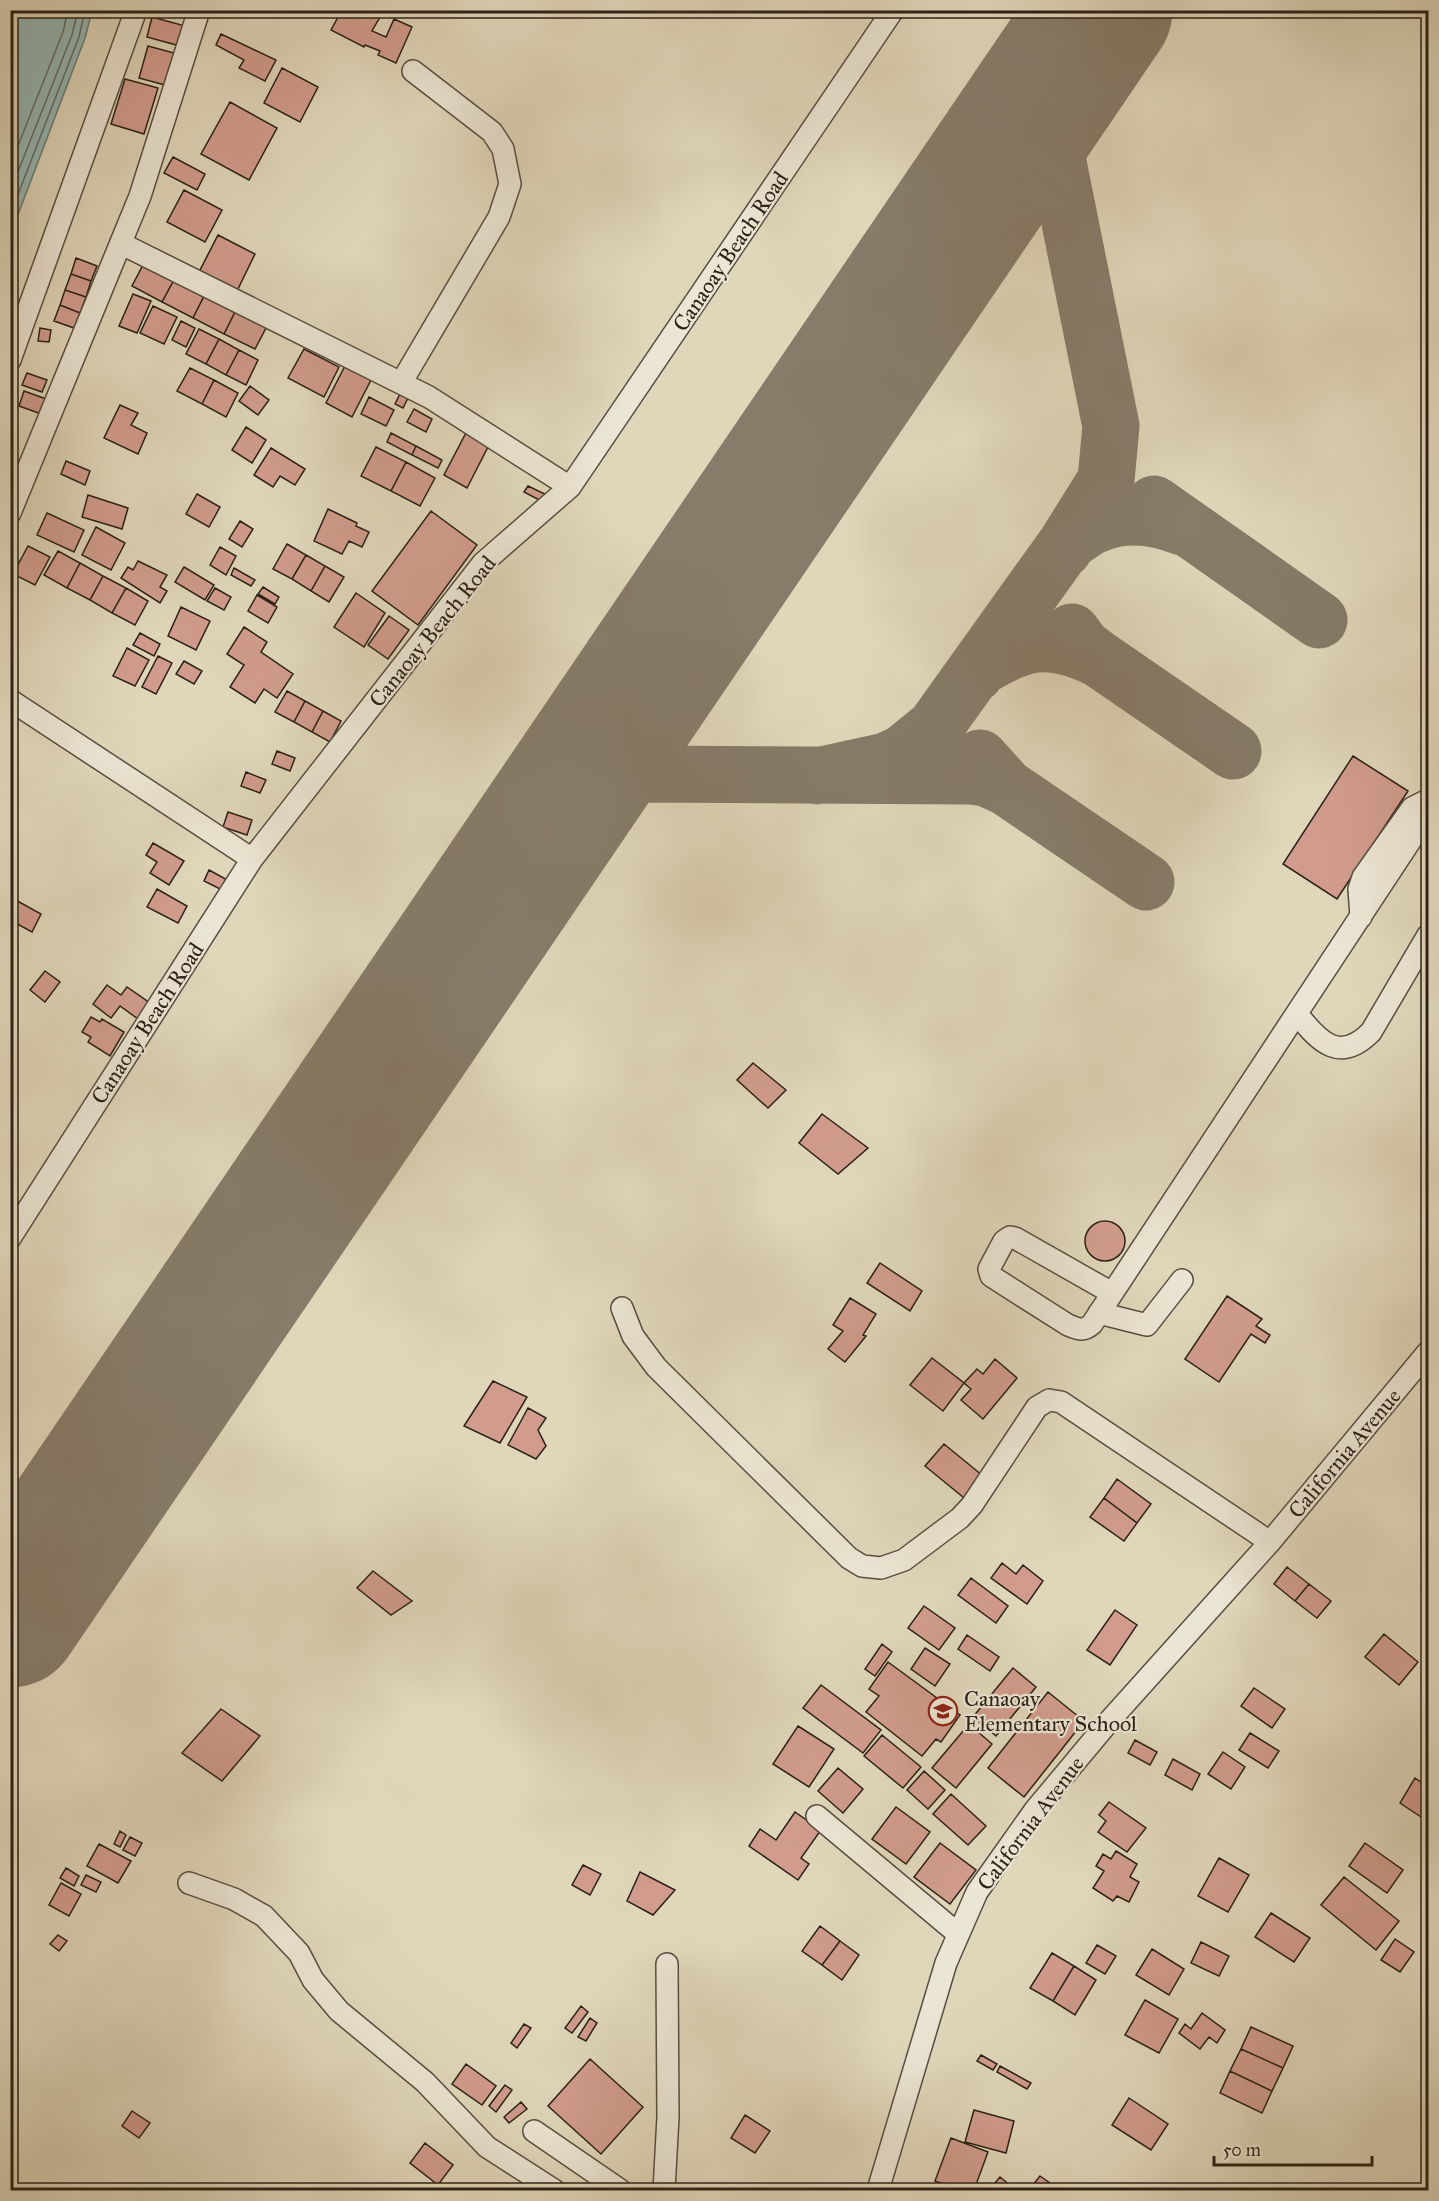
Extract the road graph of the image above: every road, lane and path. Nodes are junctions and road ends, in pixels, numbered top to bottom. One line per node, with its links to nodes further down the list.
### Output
1 (136, 10): 6 (street)
2 (199, 10): 5 (street)
3 (893, 10): 8 (street, Canaoay Beach Road)
4 (413, 71): 7 (street)
5 (122, 244): 7 (street); 9 (street)
6 (10, 360)
7 (401, 383): 8 (street)
8 (570, 488): 13 (street, Canaoay Beach Road)
9 (10, 513)
10 (10, 700): 13 (street)
11 (1428, 800): 14 (street)
12 (1428, 814): 14 (street)
13 (252, 859): 17 (street, Canaoay Beach Road)
14 (1361, 917): 16 (street)
15 (1428, 935): 16 (street)
16 (1298, 1015): 19 (street)
17 (10, 1238)
18 (1182, 1280): 21 (street)
19 (1112, 1293): 21 (street); 21 (street)
20 (622, 1308): 23 (street)
21 (1100, 1313)
22 (1428, 1352): 23 (street, California Avenue)
23 (1270, 1542): 26 (street, California Avenue)
24 (817, 1816): 26 (street)
25 (189, 1883): 29 (street)
26 (957, 1934): 32 (street, California Avenue)
27 (667, 1964): 31 (street)
28 (534, 2131): 30 (street)
29 (554, 2190)
30 (620, 2190)
31 (664, 2190)
32 (878, 2190)

